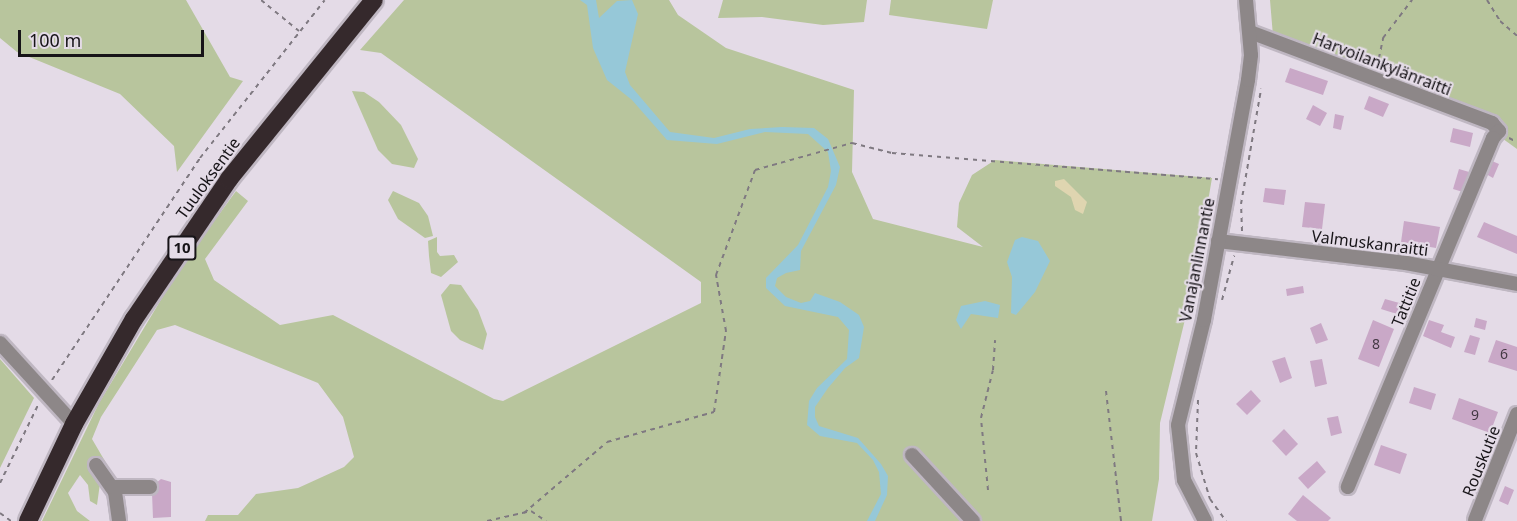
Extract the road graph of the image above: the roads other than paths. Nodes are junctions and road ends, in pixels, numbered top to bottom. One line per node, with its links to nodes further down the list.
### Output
1 (374, 0): 10 (highway, Tuuloksentie / 10)
2 (1246, 0): 3 (street, Vanajanlinnantie)
3 (1250, 32): 4 (street, Harvoilankylänraitti); 5 (street, Vanajanlinnantie)
4 (1499, 131): 6 (street, Tattitie)
5 (1218, 242): 6 (street, Valmuskanraitti); 20 (street, Vanajanlinnantie)
6 (1437, 269): 7 (street, Valmuskanraitti); 15 (street, Tattitie)
7 (1517, 284)
8 (0, 343): 10 (street)
9 (1517, 414): 16 (street, Rouskutie)
10 (75, 424): 17 (highway, Tuuloksentie / 10)
11 (912, 455): 19 (street)
12 (96, 465): 13 (street)
13 (112, 487): 14 (street); 18 (street)
14 (150, 487)
15 (1348, 487)
16 (1475, 520)
17 (28, 521)
18 (119, 521)
19 (973, 521)
20 (1205, 521)

